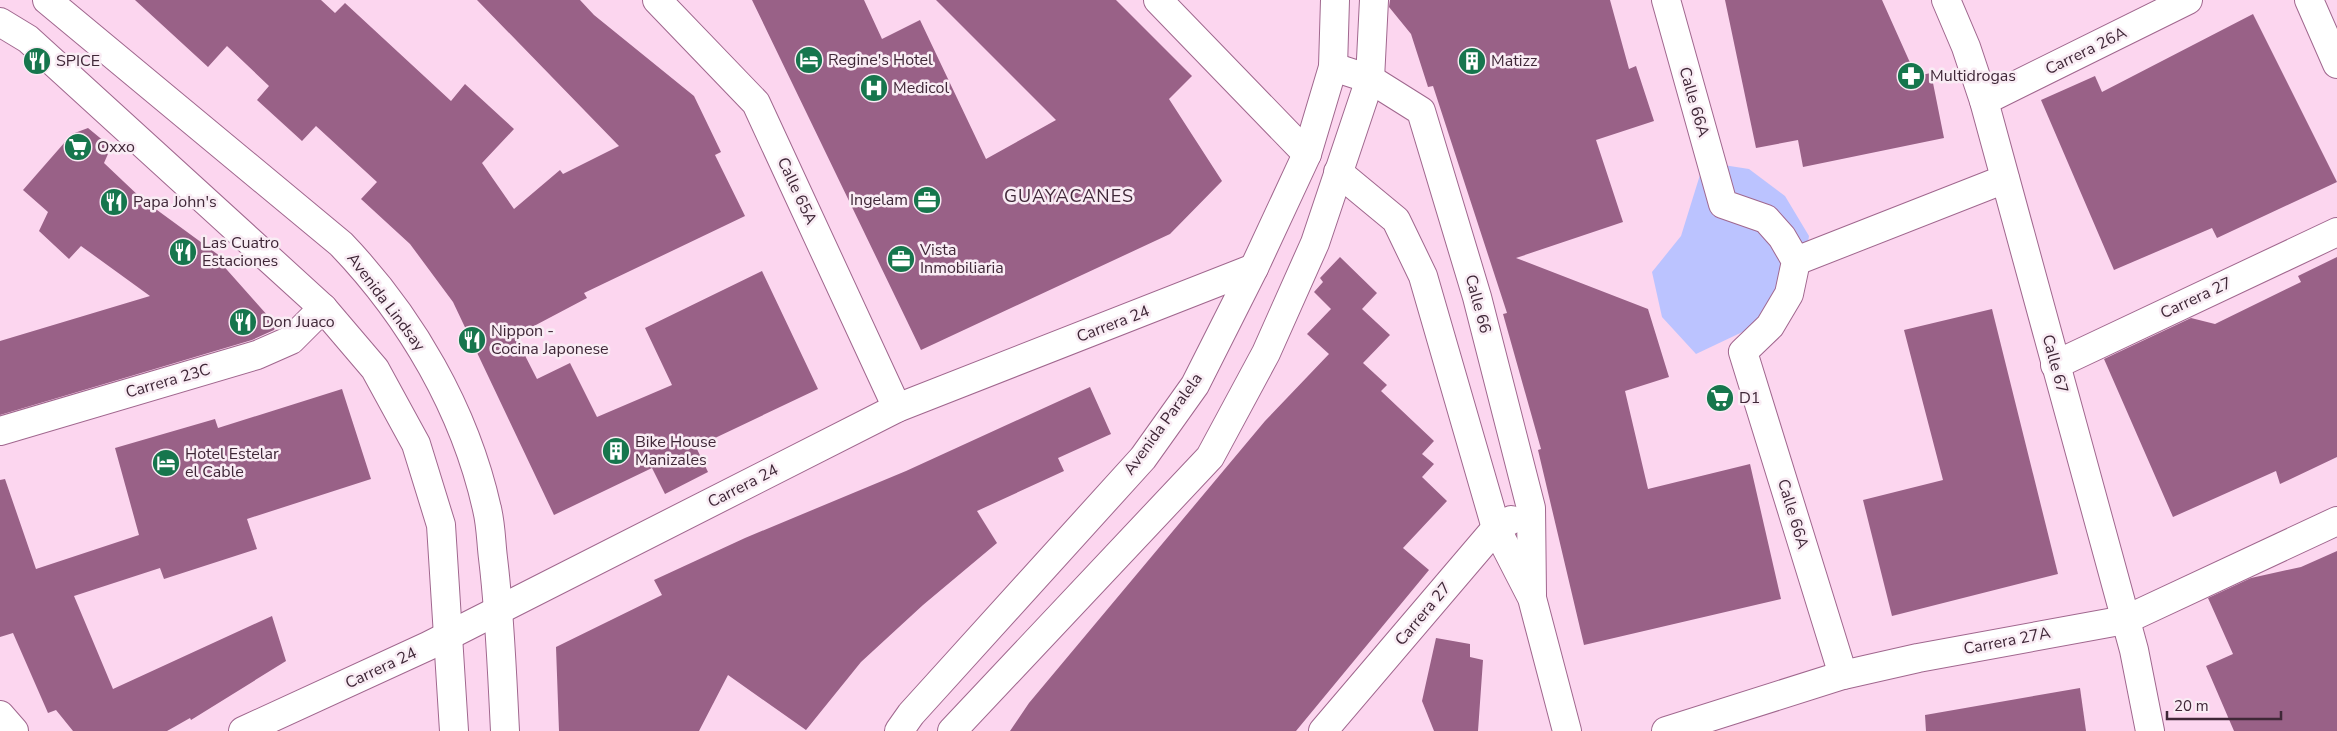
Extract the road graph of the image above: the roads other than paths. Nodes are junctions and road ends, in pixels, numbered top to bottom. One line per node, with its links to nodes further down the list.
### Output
1 (47, 0): 29 (street, Avenida Lindsay)
2 (657, 0): 23 (street, Calle 65A)
3 (1158, 0): 15 (street)
4 (1335, 0): 12 (street, Avenida Paralela)
5 (1374, 0): 13 (street)
6 (1666, 0): 19 (street, Calle 66A)
7 (1946, 0): 14 (street, Calle 67)
8 (2188, 0): 14 (street, Carrera 26A)
9 (2309, 0): 11 (street)
10 (0, 22): 21 (street)
11 (2337, 64)
12 (1333, 67): 13 (street, Calle 66); 15 (street, Avenida Paralela)
13 (1370, 79): 16 (street); 25 (street, Calle 66)
14 (1984, 101): 17 (street, Calle 67)
15 (1307, 154): 20 (street, Avenida Paralela)
16 (1338, 172): 27 (street, Calle 66); 39 (street)
17 (2005, 179): 19 (street); 22 (street, Calle 67)
18 (2337, 232): 22 (street, Carrera 27)
19 (1796, 261): 32 (street, Calle 66A)
20 (1254, 268): 23 (street, Carrera 24); 38 (street, Avenida Paralela)
21 (322, 308): 24 (street, Carrera 23C); 31 (street)
22 (2055, 365): 30 (street, Calle 67)
23 (897, 408): 29 (street, Carrera 24)
24 (0, 431)
25 (1532, 508): 27 (street, Carrera 27); 28 (street, Calle 66)
26 (2337, 521): 30 (street, Carrera 27A)
27 (1496, 528): 28 (street, Calle 66); 40 (street, Carrera 27)
28 (1532, 598): 41 (street, Calle 66)
29 (500, 609): 31 (street, Carrera 24); 37 (street, Avenida Lindsay)
30 (2125, 620): 32 (street, Carrera 27A); 43 (street, Calle 67)
31 (448, 635): 35 (street, Carrera 24); 36 (street)
32 (1843, 675): 42 (street, Carrera 27A)
33 (0, 715): 34 (street)
34 (14, 731)
35 (243, 731)
36 (454, 731)
37 (505, 731)
38 (899, 731)
39 (952, 731)
40 (1323, 731)
41 (1567, 731)
42 (1666, 731)
43 (2150, 731)

